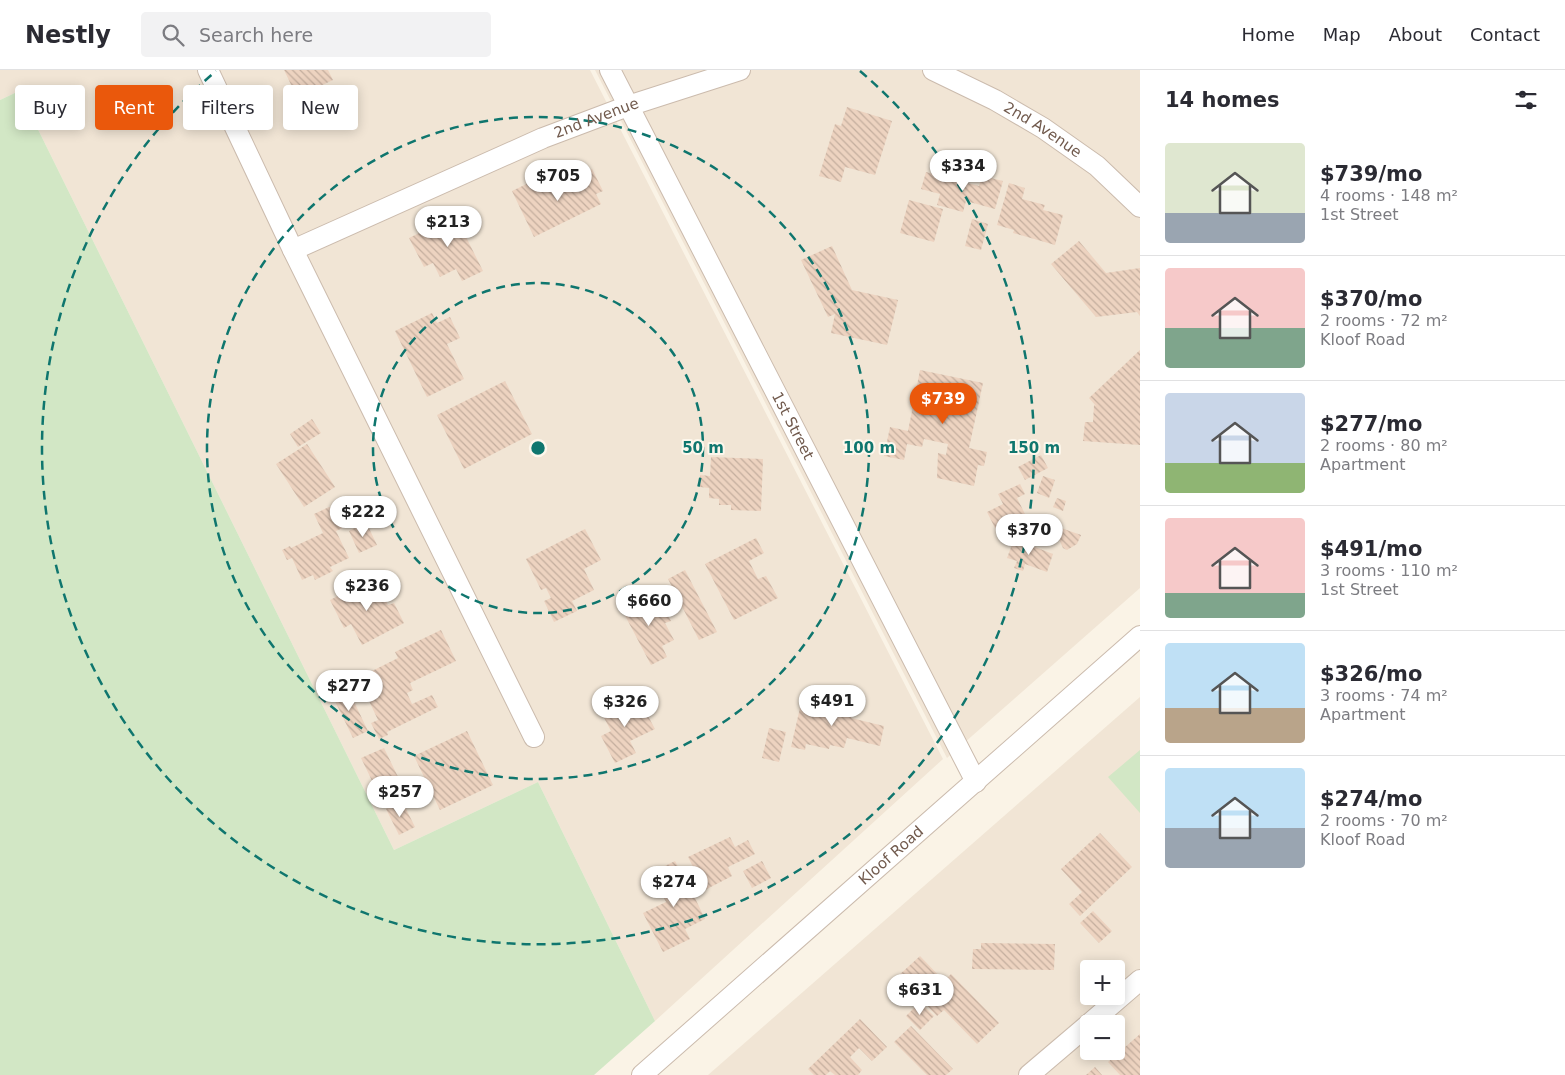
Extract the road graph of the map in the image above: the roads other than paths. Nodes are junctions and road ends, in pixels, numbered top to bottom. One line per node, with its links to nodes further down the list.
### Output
1 (208, 70): 7 (street)
2 (610, 70): 5 (street, 1st Street)
3 (740, 70): 5 (street, 2nd Avenue)
4 (933, 70): 6 (street, 2nd Avenue)
5 (628, 106): 7 (street, 2nd Avenue); 10 (street, 1st Street)
6 (1140, 207)
7 (293, 250): 9 (street)
8 (1140, 636): 10 (street, Kloof Road)
9 (534, 737)
10 (976, 782): 14 (street, Kloof Road)
11 (1140, 980): 12 (street)
12 (1099, 1015)
13 (1080, 1032): 15 (street)
14 (642, 1075)
15 (1029, 1075)

